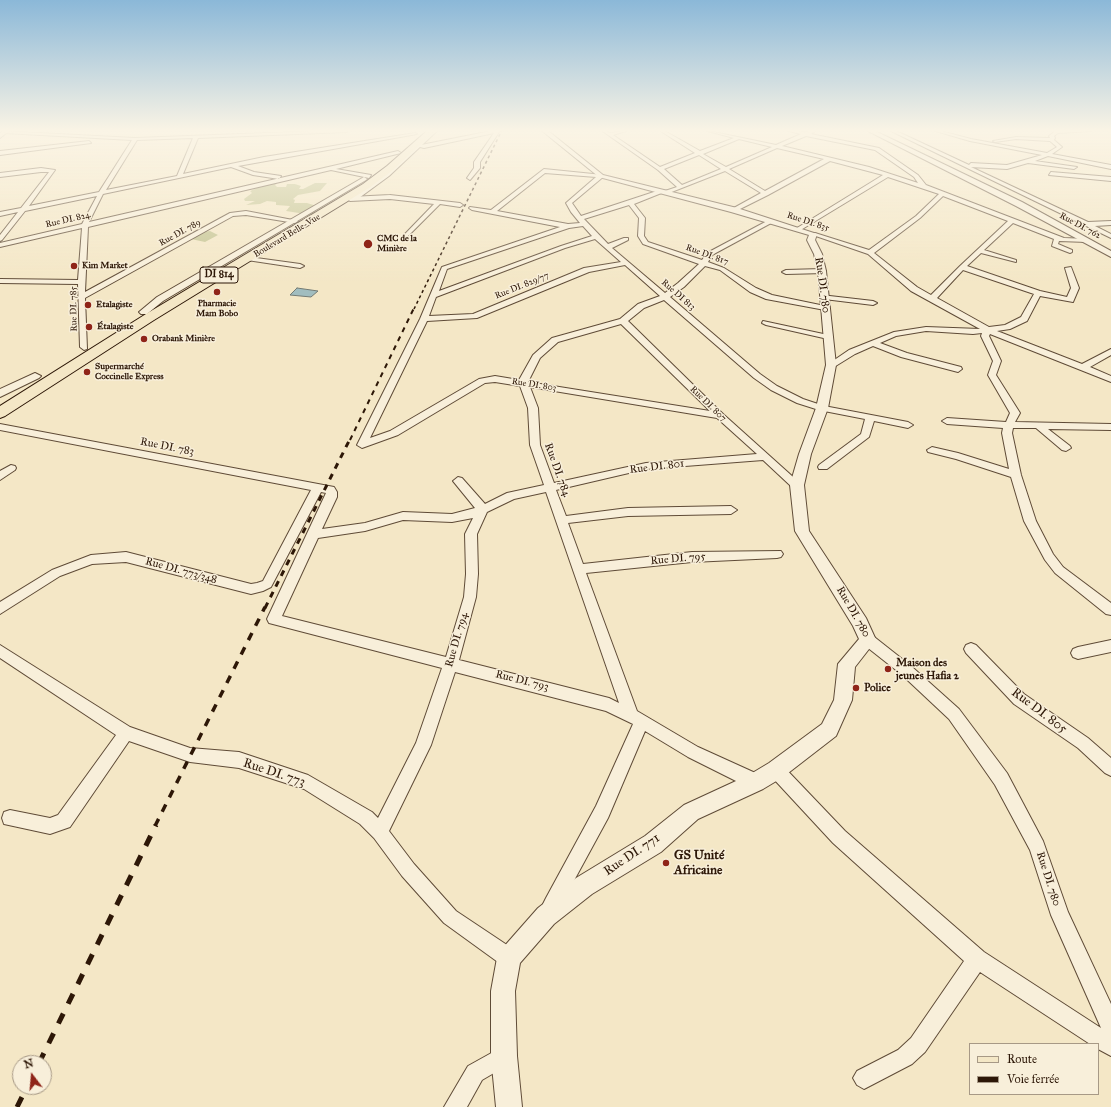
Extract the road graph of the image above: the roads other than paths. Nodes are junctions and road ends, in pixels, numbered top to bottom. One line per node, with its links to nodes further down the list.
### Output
1 (45, 182): 32 (street)
2 (109, 182): 24 (street, Rue DI. 785)
3 (157, 182): 24 (street)
4 (270, 182): 42 (street, Rue DI. 824)
5 (360, 182): 36 (street, Boulevard Belle-Vue)
6 (365, 182): 77 (main road, Boulevard Belle-Vue / DI 814)
7 (372, 182): 77 (main road, Boulevard Belle-Vue / DI 814)
8 (377, 182): 27 (street, Boulevard Belle-Vue)
9 (530, 182): 34 (street)
10 (594, 182): 37 (street, Rue DI 813)
11 (623, 182): 23 (street, Rue DI. 835)
12 (675, 182): 21 (street)
13 (695, 182): 21 (street)
14 (745, 182): 25 (street)
15 (788, 182): 25 (street)
16 (876, 182): 44 (street)
17 (908, 182): 22 (street)
18 (920, 182): 22 (street)
19 (971, 182): 52 (street, Rue DI. 762)
20 (999, 182): 41 (street)
21 (681, 187): 23 (street)
22 (925, 188): 26 (street)
23 (664, 192): 29 (street); 33 (street, Rue DI. 835)
24 (102, 193): 32 (street); 42 (street, Rue DI. 785)
25 (766, 194): 33 (street)
26 (941, 195): 39 (street); 57 (street)
27 (350, 199): 28 (street); 59 (street, Boulevard Belle-Vue)
28 (438, 203): 30 (street); 46 (street)
29 (630, 203): 37 (street); 62 (street, Rue DI. 817)
30 (460, 205)
31 (472, 208): 34 (street)
32 (22, 210): 35 (street); 50 (street)
33 (734, 210): 38 (street, Rue DI. 835)
34 (492, 212): 43 (street)
35 (0, 214)
36 (295, 221): 72 (street, Rue DI. 789); 77 (street, Boulevard Belle-Vue)
37 (581, 221): 43 (street); 48 (street, Rue DI 813)
38 (771, 221): 44 (street, Rue DI. 835); 62 (street)
39 (1012, 221): 49 (street); 55 (street)
40 (1111, 223): 41 (street)
41 (1089, 224): 47 (street)
42 (85, 225): 53 (street, Rue DI. 824); 69 (street, Rue DI. 785)
43 (568, 226): 71 (street)
44 (799, 230): 45 (street, Rue DI. 835)
45 (813, 234): 57 (street, Rue DI. 835); 66 (street, Rue DI. 780)
46 (406, 236)
47 (1111, 236)
48 (596, 237): 54 (street, Rue DI 813); 71 (street)
49 (1057, 238): 52 (street); 56 (street)
50 (0, 239)
51 (626, 239): 54 (street)
52 (1087, 240): 58 (street, Rue DI. 762)
53 (0, 245)
54 (608, 248): 61 (street, Rue DI 813)
55 (980, 251): 60 (street); 64 (street)
56 (1070, 251)
57 (870, 253): 74 (street)
58 (1111, 254)
59 (249, 259): 63 (street); 77 (street, Boulevard Belle-Vue)
60 (1014, 261)
61 (626, 263): 73 (street, Rue DI 813); 78 (street, Rue DI. 829/77)
62 (703, 264): 73 (street); 75 (street, Rue DI. 817)
63 (300, 266)
64 (962, 267): 70 (street); 74 (street)
65 (1069, 268): 70 (street)
66 (822, 271): 67 (street); 75 (street, Rue DI. 780)
67 (786, 272)
68 (0, 281): 69 (street)
69 (82, 282): 72 (street, Rue DI. 785)
70 (1038, 293): 81 (street)
71 (432, 296): 78 (street)
72 (81, 297): 84 (street, Rue DI. 785)
73 (664, 297): 79 (street); 95 (street, Rue DI 813)
74 (932, 299): 81 (street)
75 (825, 303): 76 (street, Rue DI. 817); 82 (street, Rue DI. 780)
76 (873, 304)
77 (144, 316): 84 (main road, Boulevard Belle-Vue / DI 814); 88 (main road, Boulevard Belle-Vue / DI 814)
78 (424, 319): 92 (street, Rue DI. 803)
79 (622, 320): 92 (street); 97 (street, Rue DI. 807)
80 (766, 323): 82 (street)
81 (988, 330): 83 (street); 87 (street); 102 (street)
82 (828, 338): 86 (street, Rue DI. 780)
83 (873, 343): 86 (street); 89 (street)
84 (84, 348): 88 (main road, Boulevard Belle-Vue / DI 814)
85 (1111, 352): 87 (street)
86 (832, 365): 95 (street, Rue DI. 780)
87 (1084, 366): 91 (street)
88 (55, 369): 90 (main road, Boulevard Belle-Vue / DI 814); 96 (main road, Boulevard Belle-Vue / DI 814); 98 (street, Boulevard Belle-Vue)
89 (958, 369)
90 (35, 376): 93 (street, Boulevard Belle-Vue); 94 (main road, Boulevard Belle-Vue / DI 814)
91 (1111, 379)
92 (523, 382): 97 (street, Rue DI. 803); 115 (street, Rue DI. 784)
93 (0, 394)
94 (0, 398)
95 (822, 408): 99 (street, Rue DI 813); 114 (street, Rue DI. 780)
96 (0, 413)
97 (720, 416): 108 (street, Rue DI. 807)
98 (0, 417)
99 (871, 417): 101 (street, Rue DI 813); 109 (street)
100 (947, 421): 102 (street)
101 (908, 425)
102 (1009, 425): 103 (street); 111 (street)
103 (1039, 426): 105 (street); 106 (street)
104 (0, 427): 116 (street, Rue DI. 783)
105 (1111, 427)
106 (1066, 448)
107 (932, 450): 111 (street)
108 (764, 457): 114 (street, Rue DI. 807); 115 (street, Rue DI. 801)
109 (824, 467)
110 (10, 468): 112 (street)
111 (1016, 475): 124 (street)
112 (0, 476)
113 (458, 482): 117 (street)
114 (797, 485): 125 (street, Rue DI. 780)
115 (551, 487): 117 (street); 119 (street, Rue DI. 784)
116 (317, 489): 120 (street, Rue DI. 783); 123 (street, Rue DI. 773/348)
117 (482, 509): 120 (street); 130 (street, Rue DI. 794)
118 (731, 510): 119 (street)
119 (562, 520): 122 (street, Rue DI. 784)
120 (314, 534): 130 (street, Rue DI. 793)
121 (777, 554): 122 (street, Rue DI. 795)
122 (579, 569): 131 (street, Rue DI. 784)
123 (0, 609)
124 (1111, 610)
125 (868, 640): 134 (street, Rue DI. 771); 141 (street, Rue DI. 780)
126 (1111, 646): 129 (street)
127 (971, 649): 133 (street, Rue DI. 805)
128 (0, 651): 132 (street, Rue DI. 773)
129 (1078, 653)
130 (451, 663): 131 (street, Rue DI. 793); 137 (street, Rue DI. 794)
131 (636, 718): 135 (street, Rue DI. 793); 138 (street)
132 (126, 733): 136 (street); 137 (street, Rue DI. 773)
133 (1111, 768)
134 (776, 770): 135 (street, Rue DI. 771); 140 (street)
135 (756, 782): 138 (street, Rue DI. 771)
136 (10, 818)
137 (380, 832): 139 (street, Rue DI. 773)
138 (546, 916): 139 (street, Rue DI. 771)
139 (509, 958): 143 (street)
140 (977, 959): 142 (street); 144 (street)
141 (1111, 1027)
142 (1111, 1046)
143 (504, 1056): 145 (street); 146 (street)
144 (864, 1078)
145 (455, 1107)
146 (509, 1107)

